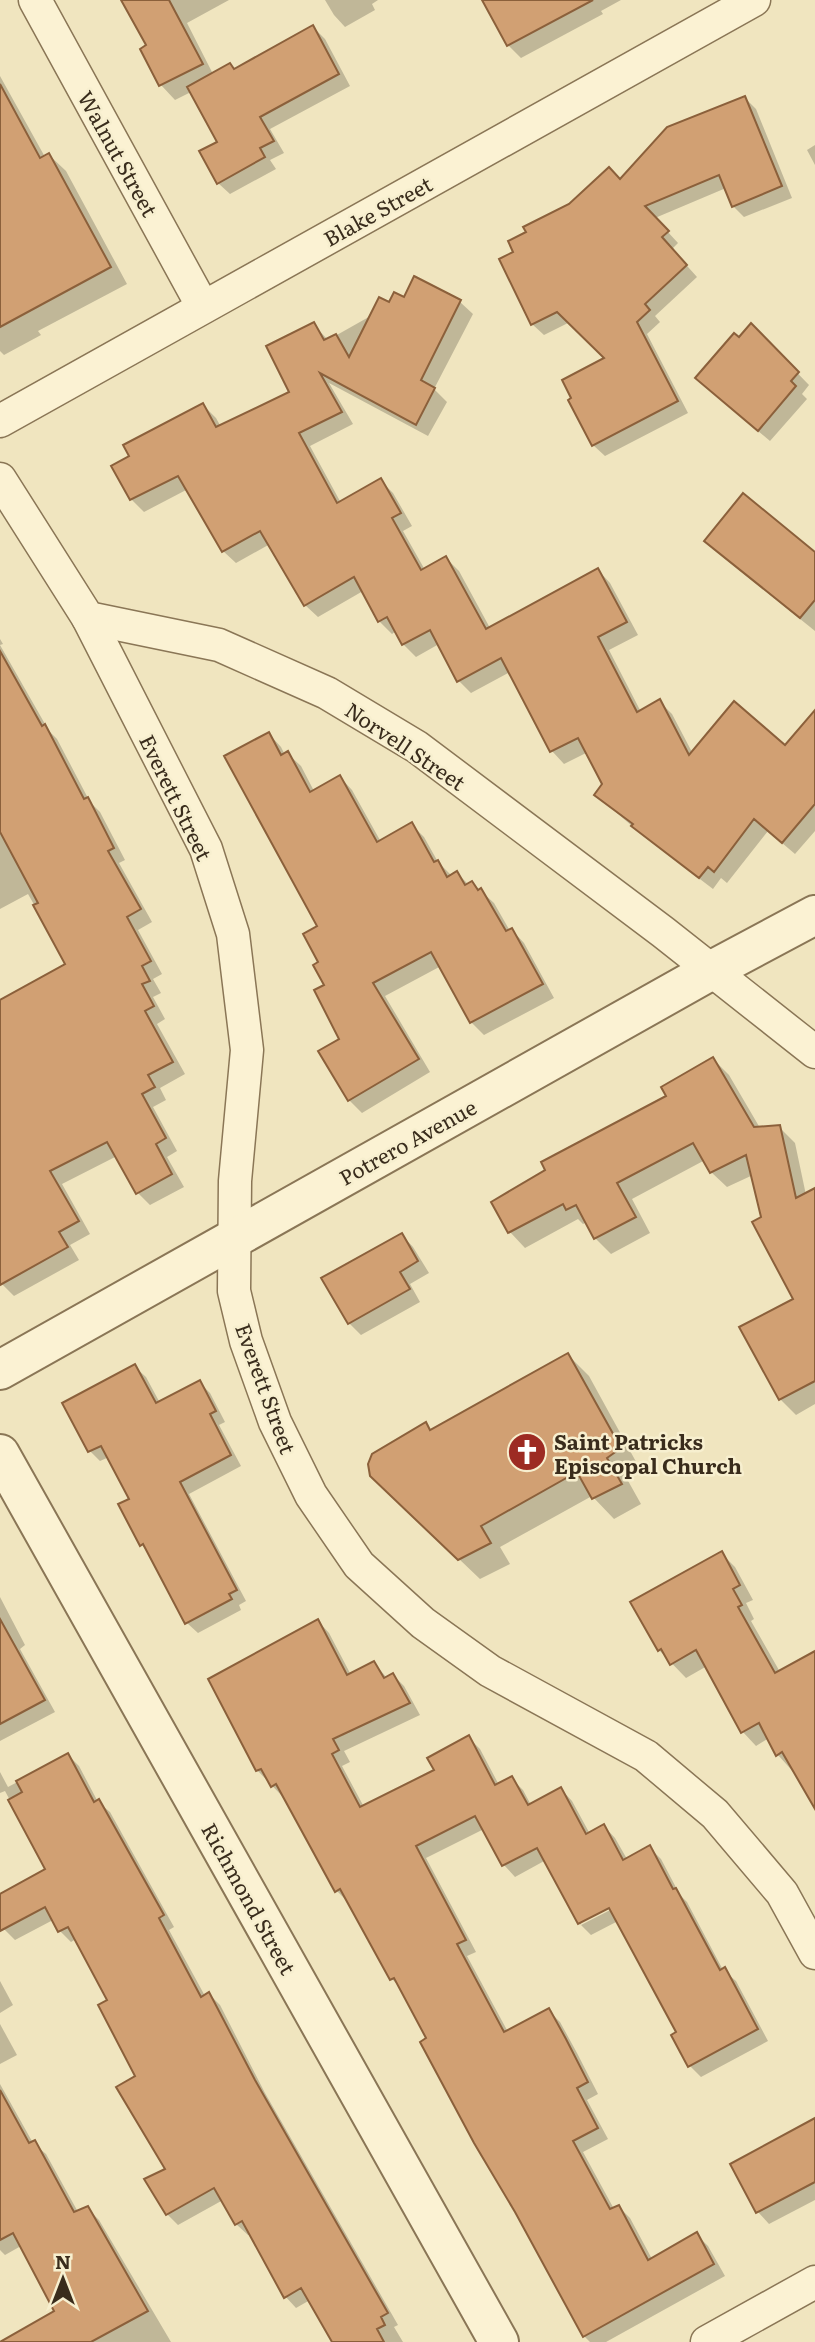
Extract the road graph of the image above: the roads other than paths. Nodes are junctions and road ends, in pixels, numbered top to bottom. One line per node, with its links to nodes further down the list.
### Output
1 (35, 0): 3 (street, Walnut Street)
2 (754, 0): 3 (street, Blake Street)
3 (203, 307): 4 (street, Blake Street)
4 (0, 421)
5 (0, 479): 6 (street)
6 (88, 618): 8 (street, Norvell Street); 10 (street, Everett Street)
7 (815, 915): 8 (street, Potrero Avenue)
8 (712, 970): 9 (street, Norvell Street); 10 (street, Potrero Avenue)
9 (815, 1052)
10 (234, 1237): 11 (street, Potrero Avenue); 13 (street, Everett Street)
11 (0, 1370)
12 (0, 1454): 15 (street, Richmond Street)
13 (815, 1953)
14 (815, 2282): 16 (street)
15 (499, 2342)
16 (707, 2342)

